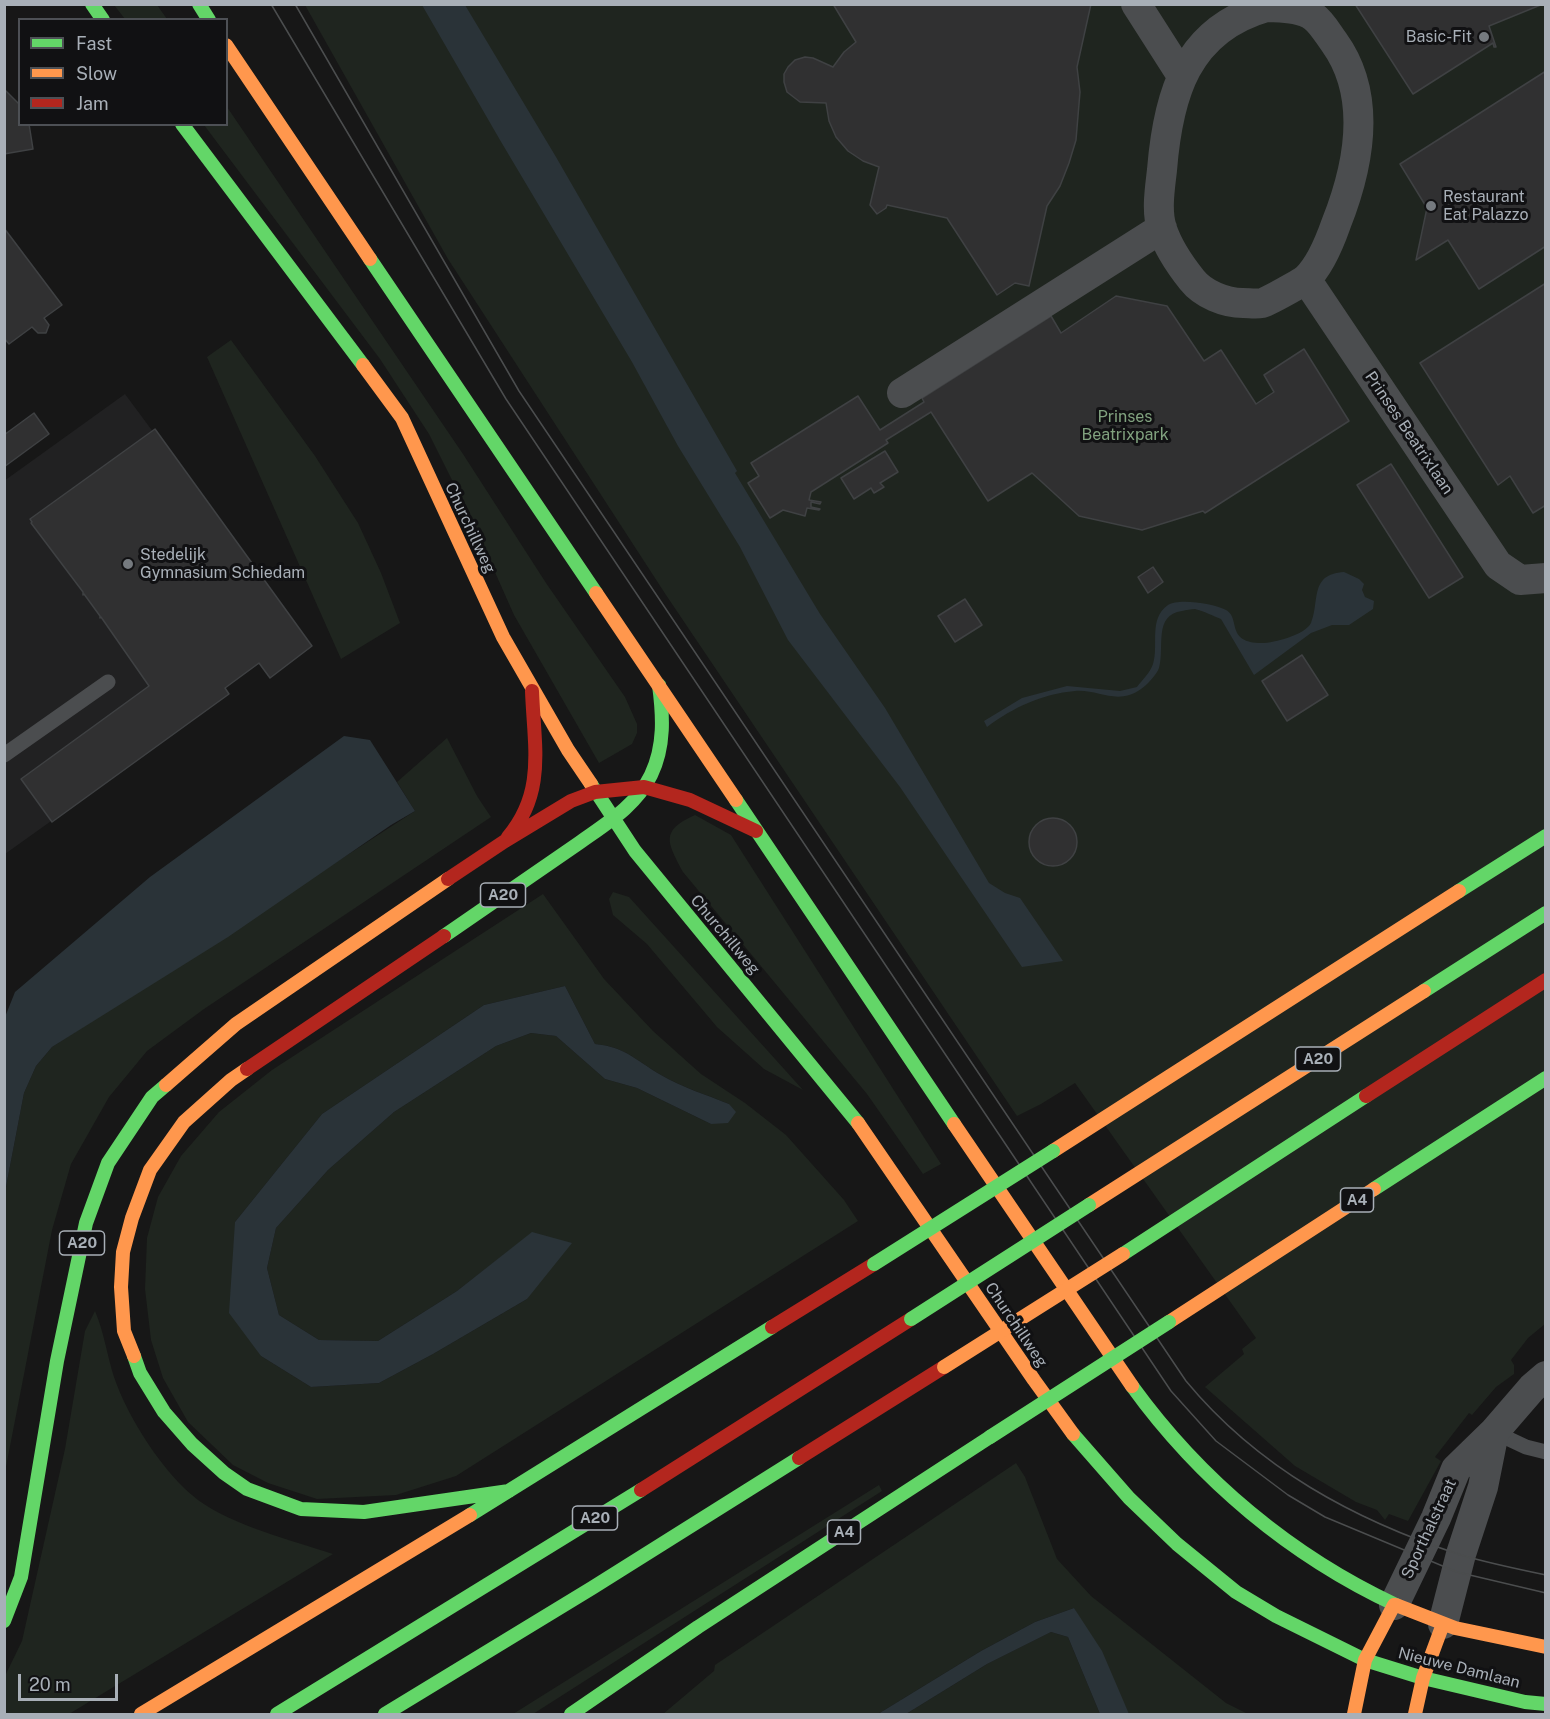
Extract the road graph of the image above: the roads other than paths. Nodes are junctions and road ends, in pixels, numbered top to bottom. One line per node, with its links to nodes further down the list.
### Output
1 (92, 4): 6 (main road)
2 (199, 4): 7 (main road)
3 (1136, 4): 9 (street)
4 (1266, 6): 5 (street); 9 (street)
5 (1314, 10): 12 (street)
6 (102, 18)
7 (208, 18)
8 (228, 48): 16 (main road)
9 (1182, 76): 11 (street)
10 (183, 126): 17 (main road, Churchillweg)
11 (1162, 228): 12 (street); 13 (street)
12 (1306, 279): 14 (street, Prinses Beatrixlaan)
13 (902, 393)
14 (1533, 579)
15 (108, 682): 18 (lane)
16 (659, 685): 19 (main road); 22 (main road)
17 (532, 691): 20 (main road, Churchillweg); 24 (main road)
18 (4, 755)
19 (644, 788): 20 (main road); 21 (main road); 22 (main road)
20 (595, 792): 21 (main road, Churchillweg); 24 (main road, A20)
21 (614, 819): 31 (main road, A20); 37 (main road, Churchillweg)
22 (756, 831): 32 (main road)
23 (1545, 836): 31 (main road, A20, bridge)
24 (505, 841): 33 (main road, A20)
25 (1545, 913): 44 (main road, A20, bridge)
26 (1545, 980): 45 (main road, bridge)
27 (1545, 1078): 35 (main road, A4, bridge)
28 (1545, 1376): 29 (street, Sporthalstraat)
29 (1494, 1432): 30 (lane); 32 (street, Sporthalstraat); 34 (street, Sporthalstraat)
30 (1545, 1452)
31 (509, 1491): 43 (main road, A20)
32 (1394, 1605): 34 (main road); 37 (main road)
33 (4, 1621)
34 (1443, 1624): 36 (main road); 38 (main road)
35 (698, 1627): 39 (main road, A4); 46 (main road, A4)
36 (1545, 1647)
37 (1365, 1660): 38 (main road, Nieuwe Damlaan); 47 (main road)
38 (1422, 1678): 40 (main road, Nieuwe Damlaan); 48 (main road)
39 (628, 1690)
40 (1524, 1702): 41 (main road, Nieuwe Damlaan); 42 (lane)
41 (1545, 1704)
42 (1545, 1712)
43 (141, 1714)
44 (277, 1714)
45 (385, 1714)
46 (571, 1714)
47 (1354, 1714)
48 (1415, 1714)

